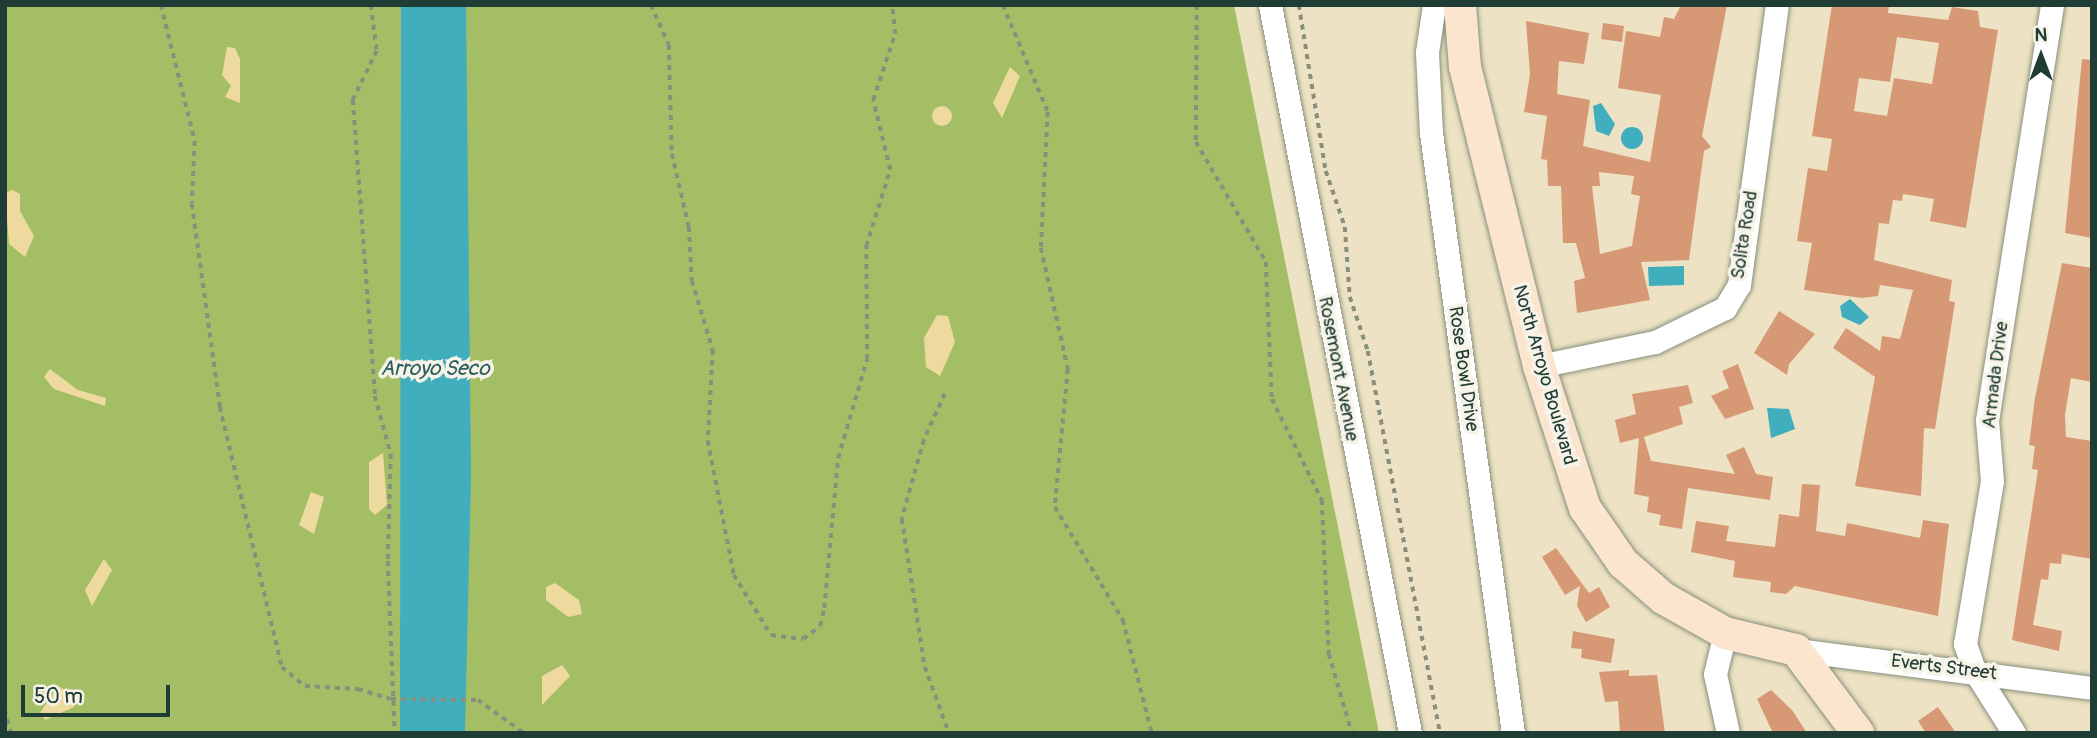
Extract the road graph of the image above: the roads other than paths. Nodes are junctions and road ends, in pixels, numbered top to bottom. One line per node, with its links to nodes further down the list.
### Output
1 (1270, 5): 11 (street, Rosemont Avenue)
2 (1434, 5): 12 (street, Rose Bowl Drive)
3 (1460, 5): 6 (street, North Arroyo Boulevard)
4 (1777, 5): 6 (street, Solita Road)
5 (2052, 5): 9 (street, Armada Drive)
6 (1539, 366): 7 (street, North Arroyo Boulevard)
7 (1725, 633): 8 (street, North Arroyo Boulevard); 13 (street)
8 (1796, 650): 9 (street, Everts Street); 14 (street)
9 (1974, 670): 10 (street, Everts Street); 15 (street, Armada Drive)
10 (2092, 688)
11 (1410, 733)
12 (1513, 733)
13 (1728, 733)
14 (1858, 733)
15 (2014, 733)

